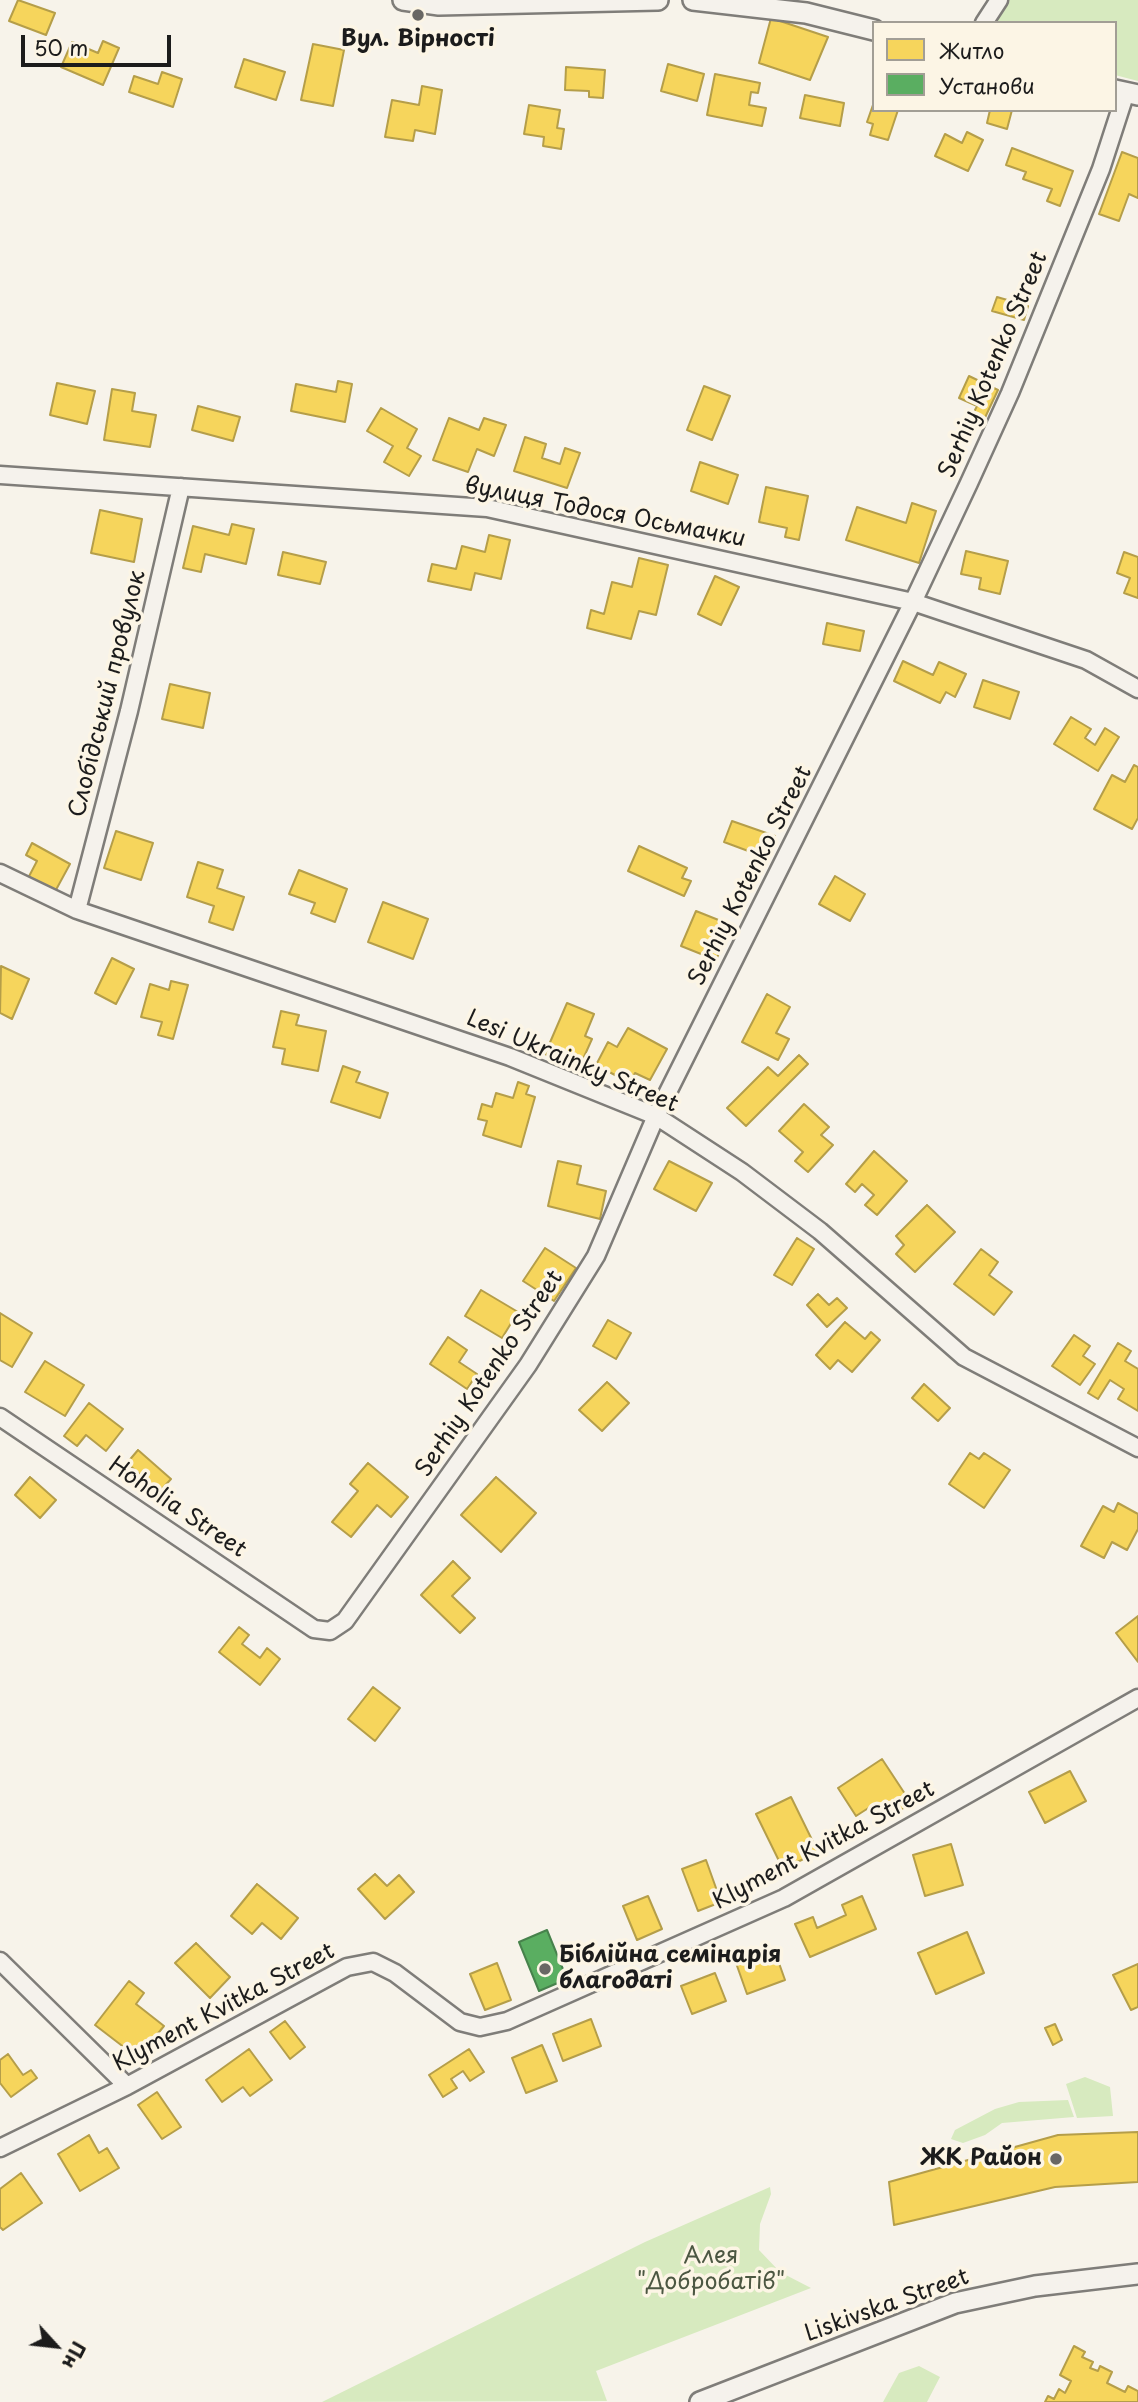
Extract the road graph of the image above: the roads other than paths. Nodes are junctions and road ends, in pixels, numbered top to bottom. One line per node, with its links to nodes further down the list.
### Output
1 (403, 0): 2 (street)
2 (658, 0)
3 (693, 0): 6 (street)
4 (999, 0): 5 (street)
5 (985, 21)
6 (872, 30)
7 (1126, 92): 10 (street, Serhiy Kotenko Street)
8 (0, 475): 9 (street, вулиця Тодося Осьмачки)
9 (181, 487): 10 (street, вулиця Тодося Осьмачки); 13 (street, Слобідський провулок)
10 (913, 602): 11 (street, вулиця Тодося Осьмачки); 14 (street, Serhiy Kotenko Street)
11 (1138, 689)
12 (0, 873): 13 (street, Lesi Ukrainky Street)
13 (77, 910): 14 (street, Lesi Ukrainky Street)
14 (656, 1116): 16 (street, Lesi Ukrainky Street); 17 (street, Serhiy Kotenko Street)
15 (0, 1417): 17 (street, Hoholia Street)
16 (1138, 1448)
17 (330, 1631)
18 (1138, 1698): 20 (street, Klyment Kvitka Street)
19 (0, 1961): 20 (street)
20 (127, 2086): 21 (street, Klyment Kvitka Street)
21 (0, 2148)
22 (1138, 2274): 23 (street, Liskivska Street)
23 (700, 2402)

